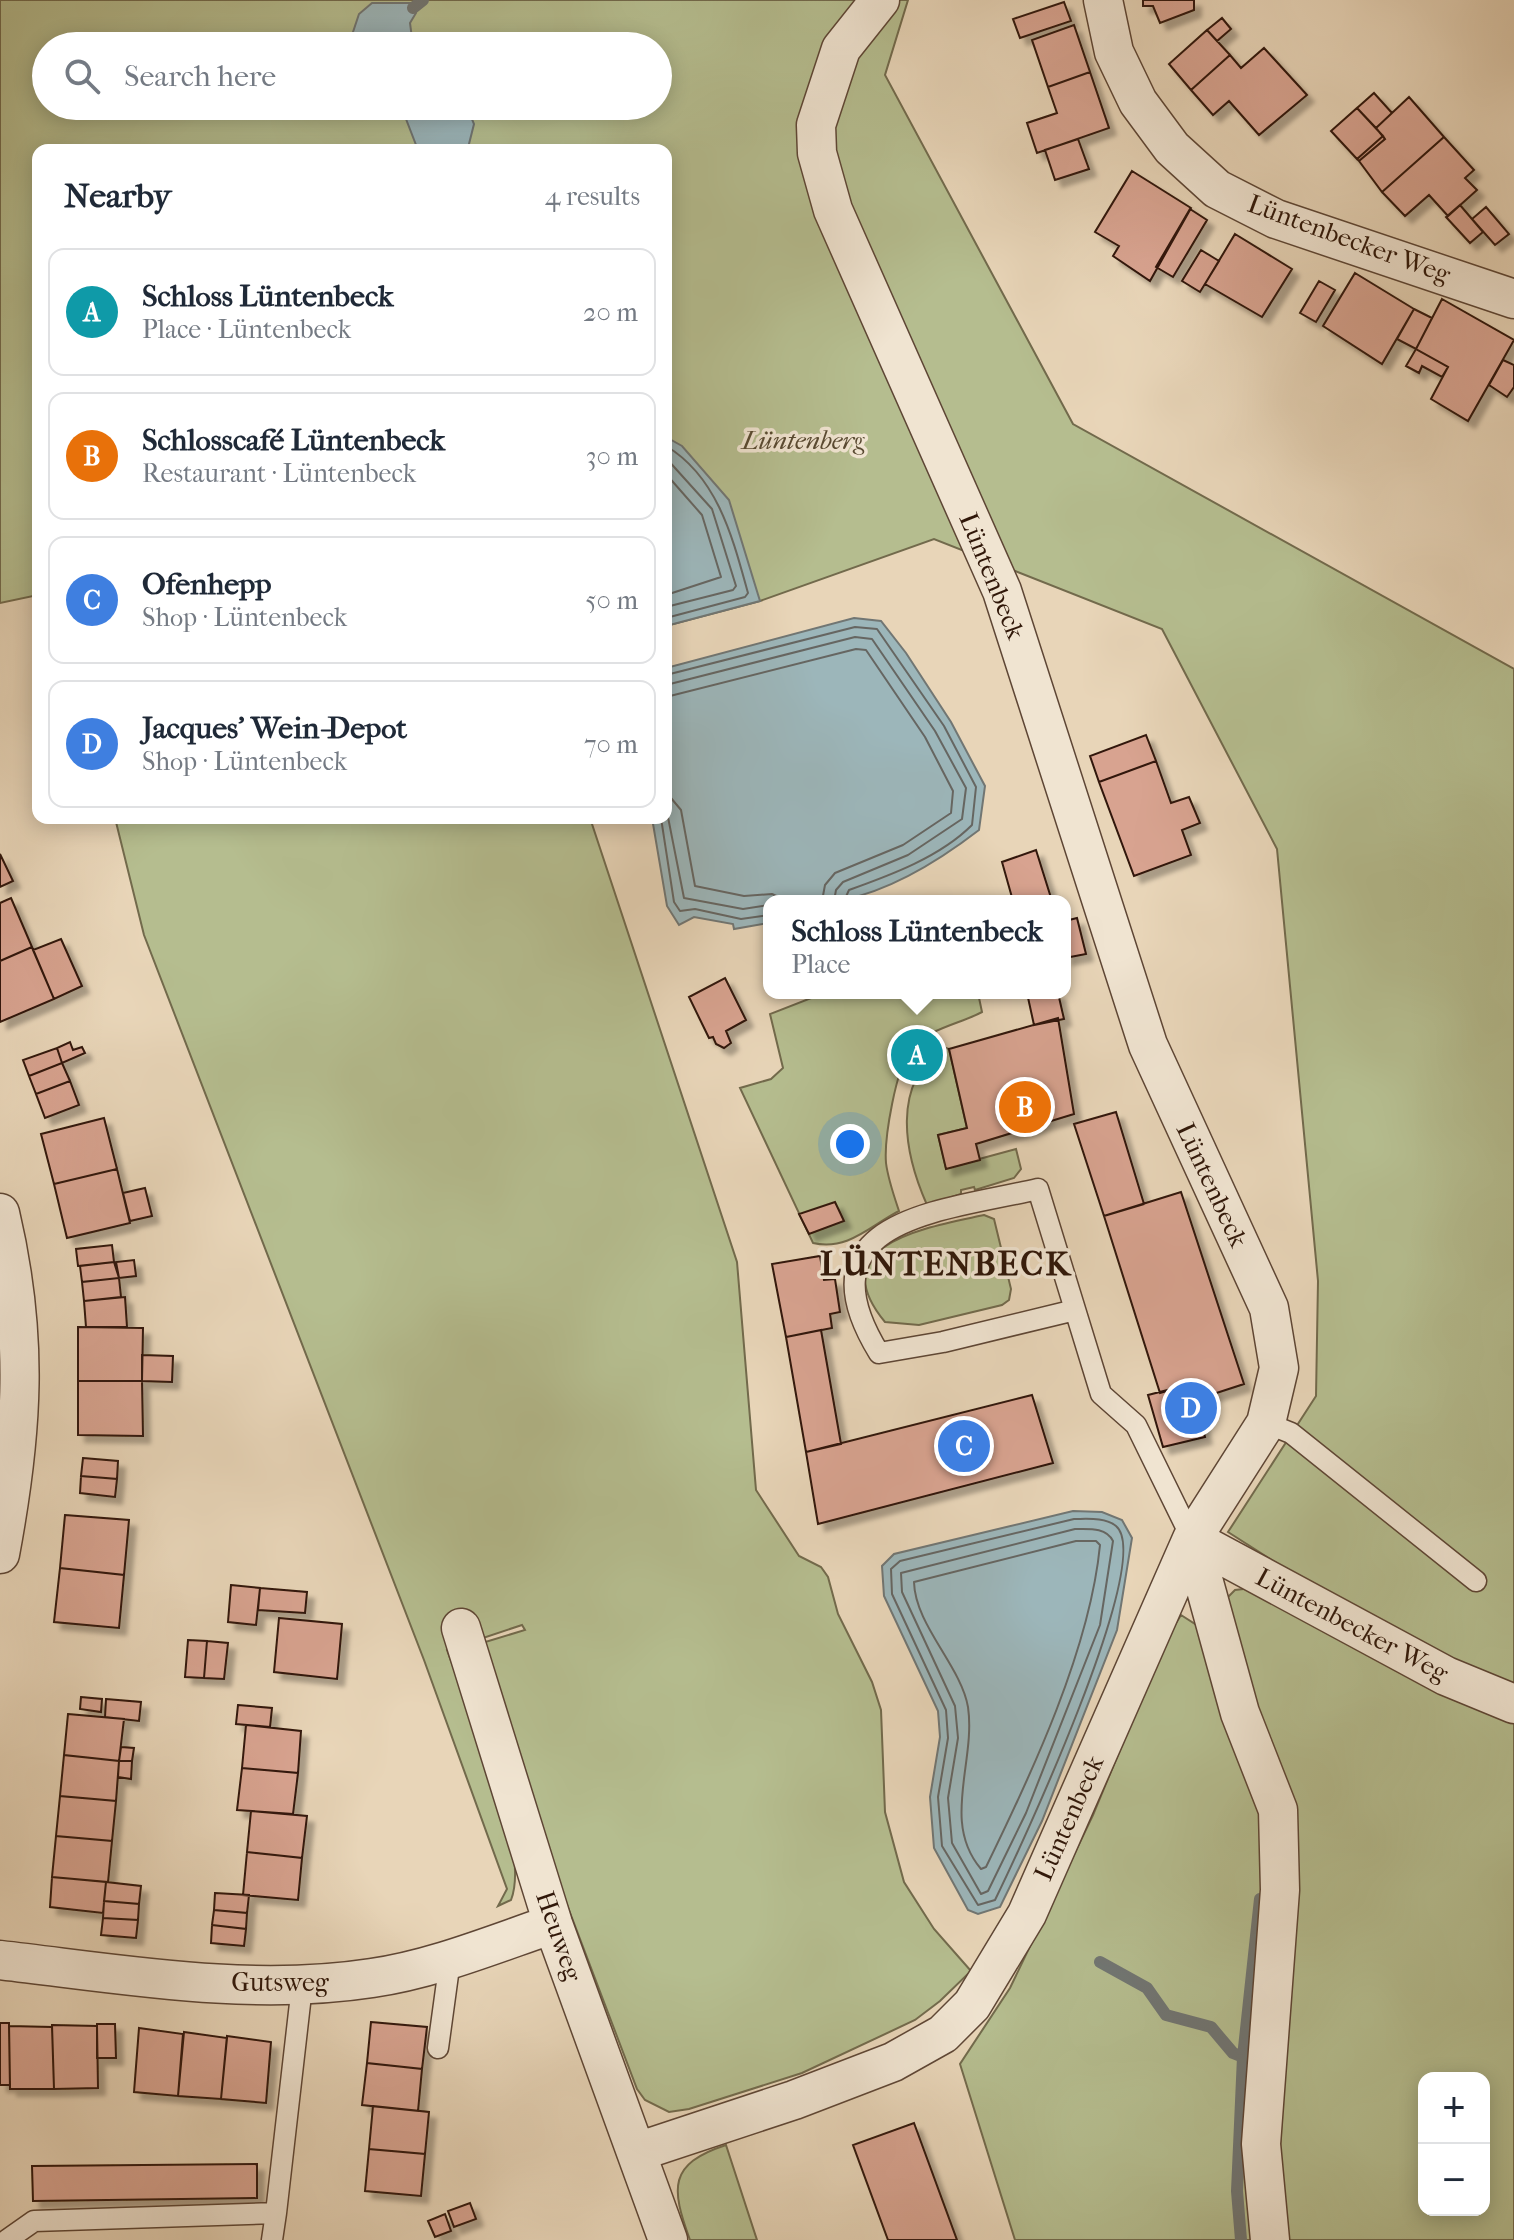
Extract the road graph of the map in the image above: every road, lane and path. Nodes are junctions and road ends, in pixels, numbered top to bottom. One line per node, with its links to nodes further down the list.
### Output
1 (880, 0): 6 (street, Lüntenbeck)
2 (1103, 0): 3 (street, Lüntenbecker Weg)
3 (1514, 299)
4 (0, 1213): 8 (street)
5 (1075, 1310): 5 (lane); 7 (lane)
6 (1266, 1423): 7 (street, Lüntenbeck); 9 (lane)
7 (1192, 1539): 11 (street, Lüntenbecker Weg); 17 (street, Lüntenbeck); 22 (street)
8 (0, 1554)
9 (1476, 1581)
10 (461, 1628): 12 (street, Heuweg)
11 (1514, 1704)
12 (553, 1924): 14 (street, Gutsweg); 17 (street, Heuweg)
13 (0, 1960): 15 (street, Gutsweg)
14 (450, 1960): 15 (street, Gutsweg); 16 (lane)
15 (302, 1986): 18 (lane)
16 (438, 2048)
17 (637, 2152): 21 (street, Heuweg)
18 (276, 2213): 19 (lane); 20 (lane)
19 (7, 2240)
20 (272, 2240)
21 (668, 2240)
22 (1270, 2240)

